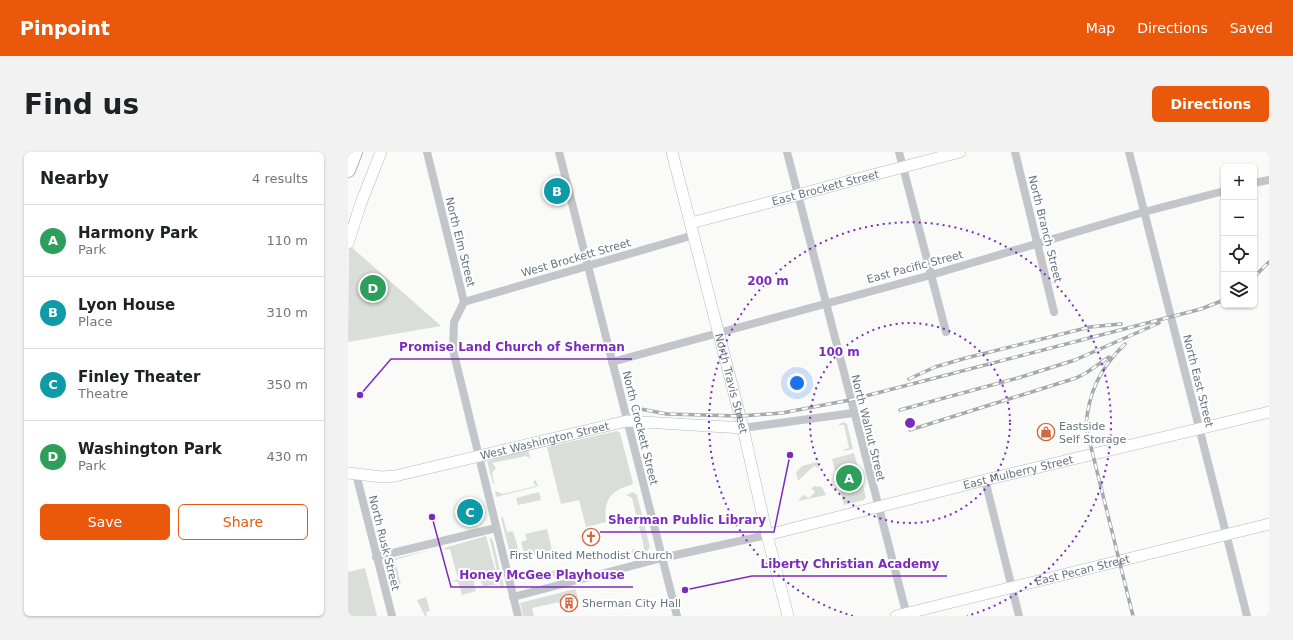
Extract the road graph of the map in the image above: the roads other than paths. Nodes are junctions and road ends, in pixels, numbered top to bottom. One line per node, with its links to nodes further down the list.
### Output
1 (381, 152): 20 (street)
2 (427, 152): 24 (street, North Elm Street)
3 (559, 152): 22 (street, North Crockett Street)
4 (672, 152): 18 (street, North Travis Street)
5 (787, 152): 16 (street, North Walnut Street)
6 (899, 152): 11 (street)
7 (960, 152): 11 (street, East Brockett Street)
8 (1015, 152): 21 (street, North Branch Street)
9 (1129, 152): 17 (street, North East Street)
10 (355, 153): 12 (highway)
11 (902, 167): 16 (street, East Brockett Street); 23 (street)
12 (348, 170)
13 (1269, 180): 14 (street)
14 (1257, 182)
15 (1221, 192): 17 (street, East Pacific Street)
16 (798, 194): 18 (street, East Brockett Street); 25 (street, North Walnut Street)
17 (1144, 212): 21 (street, East Pacific Street); 34 (street, North East Street)
18 (691, 223): 19 (street, North Travis Street)
19 (694, 234): 22 (street, West Brockett Street); 28 (street, North Travis Street)
20 (348, 243)
21 (1037, 244): 23 (street, East Pacific Street); 26 (street, North Branch Street)
22 (588, 267): 24 (street, West Brockett Street); 29 (street, North Crockett Street)
23 (931, 275): 25 (street, East Pacific Street); 27 (street)
24 (464, 302): 35 (street, North Elm Street)
25 (825, 302): 28 (street, East Pacific Street); 31 (street, North Walnut Street)
26 (1054, 312)
27 (946, 332)
28 (720, 334): 29 (street, East Pacific Street); 33 (street, North Travis Street)
29 (612, 362): 32 (street, North Crockett Street)
30 (1269, 412): 34 (street, East Mulberry Street)
31 (853, 413): 33 (street); 38 (street, North Walnut Street)
32 (628, 421): 33 (street, West Washington Street); 35 (street, West Washington Street); 44 (street, North Crockett Street)
33 (743, 428): 42 (street, North Travis Street)
34 (1199, 429): 37 (street, East Mulberry Street); 41 (street, North East Street)
35 (478, 456): 36 (street, West Washington Street); 40 (street, North Elm Street)
36 (352, 474): 43 (street, North Rusk Street)
37 (985, 480): 38 (street, East Mulberry Street); 45 (street)
38 (877, 507): 42 (street, East Mulberry Street); 47 (street, North Walnut Street)
39 (1269, 524): 41 (street, East Pecan Street)
40 (496, 528): 43 (street); 46 (street, North Elm Street)
41 (1227, 534): 45 (street, East Pecan Street); 53 (street, North East Street)
42 (767, 535): 44 (street); 51 (street, North Travis Street)
43 (376, 557): 48 (street, North Rusk Street)
44 (662, 558): 46 (street); 50 (street, North Crockett Street)
45 (1011, 586): 47 (street, East Pecan Street); 52 (street)
46 (513, 597): 49 (street, North Elm Street)
47 (903, 615)
48 (392, 616)
49 (518, 616)
50 (677, 616)
51 (788, 616)
52 (1019, 616)
53 (1247, 616)

